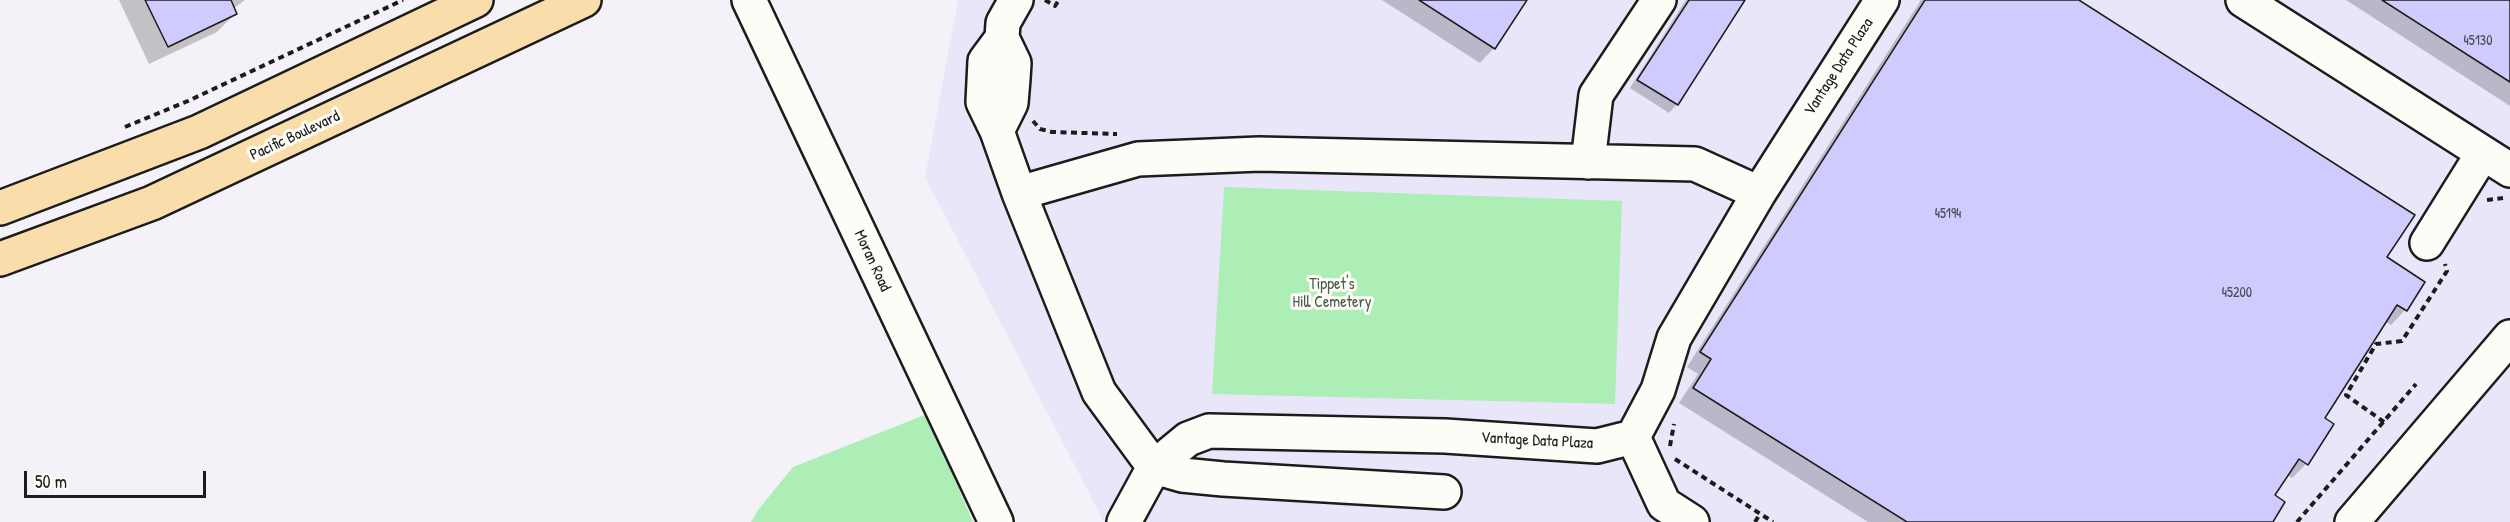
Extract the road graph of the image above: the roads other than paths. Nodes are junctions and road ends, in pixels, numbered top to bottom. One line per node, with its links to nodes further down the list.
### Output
1 (476, 0): 12 (main road)
2 (584, 0): 14 (main road, Pacific Boulevard)
3 (749, 0): 19 (street, Moran Road)
4 (1016, 0): 10 (street)
5 (1659, 0): 8 (street)
6 (1882, 0): 11 (street, Vantage Data Plaza)
7 (2243, 0): 9 (street)
8 (1588, 162): 10 (street); 11 (street)
9 (2499, 174): 13 (street)
10 (1019, 193): 17 (street)
11 (1759, 193): 16 (street, Vantage Data Plaza)
12 (0, 208)
13 (2435, 250)
14 (0, 259)
15 (2510, 337): 22 (street)
16 (1633, 437): 17 (street, Vantage Data Plaza); 21 (street)
17 (1154, 467): 18 (street); 20 (street, Vantage Data Plaza)
18 (1444, 492)
19 (996, 522)
20 (1124, 522)
21 (1692, 522)
22 (2352, 522)

